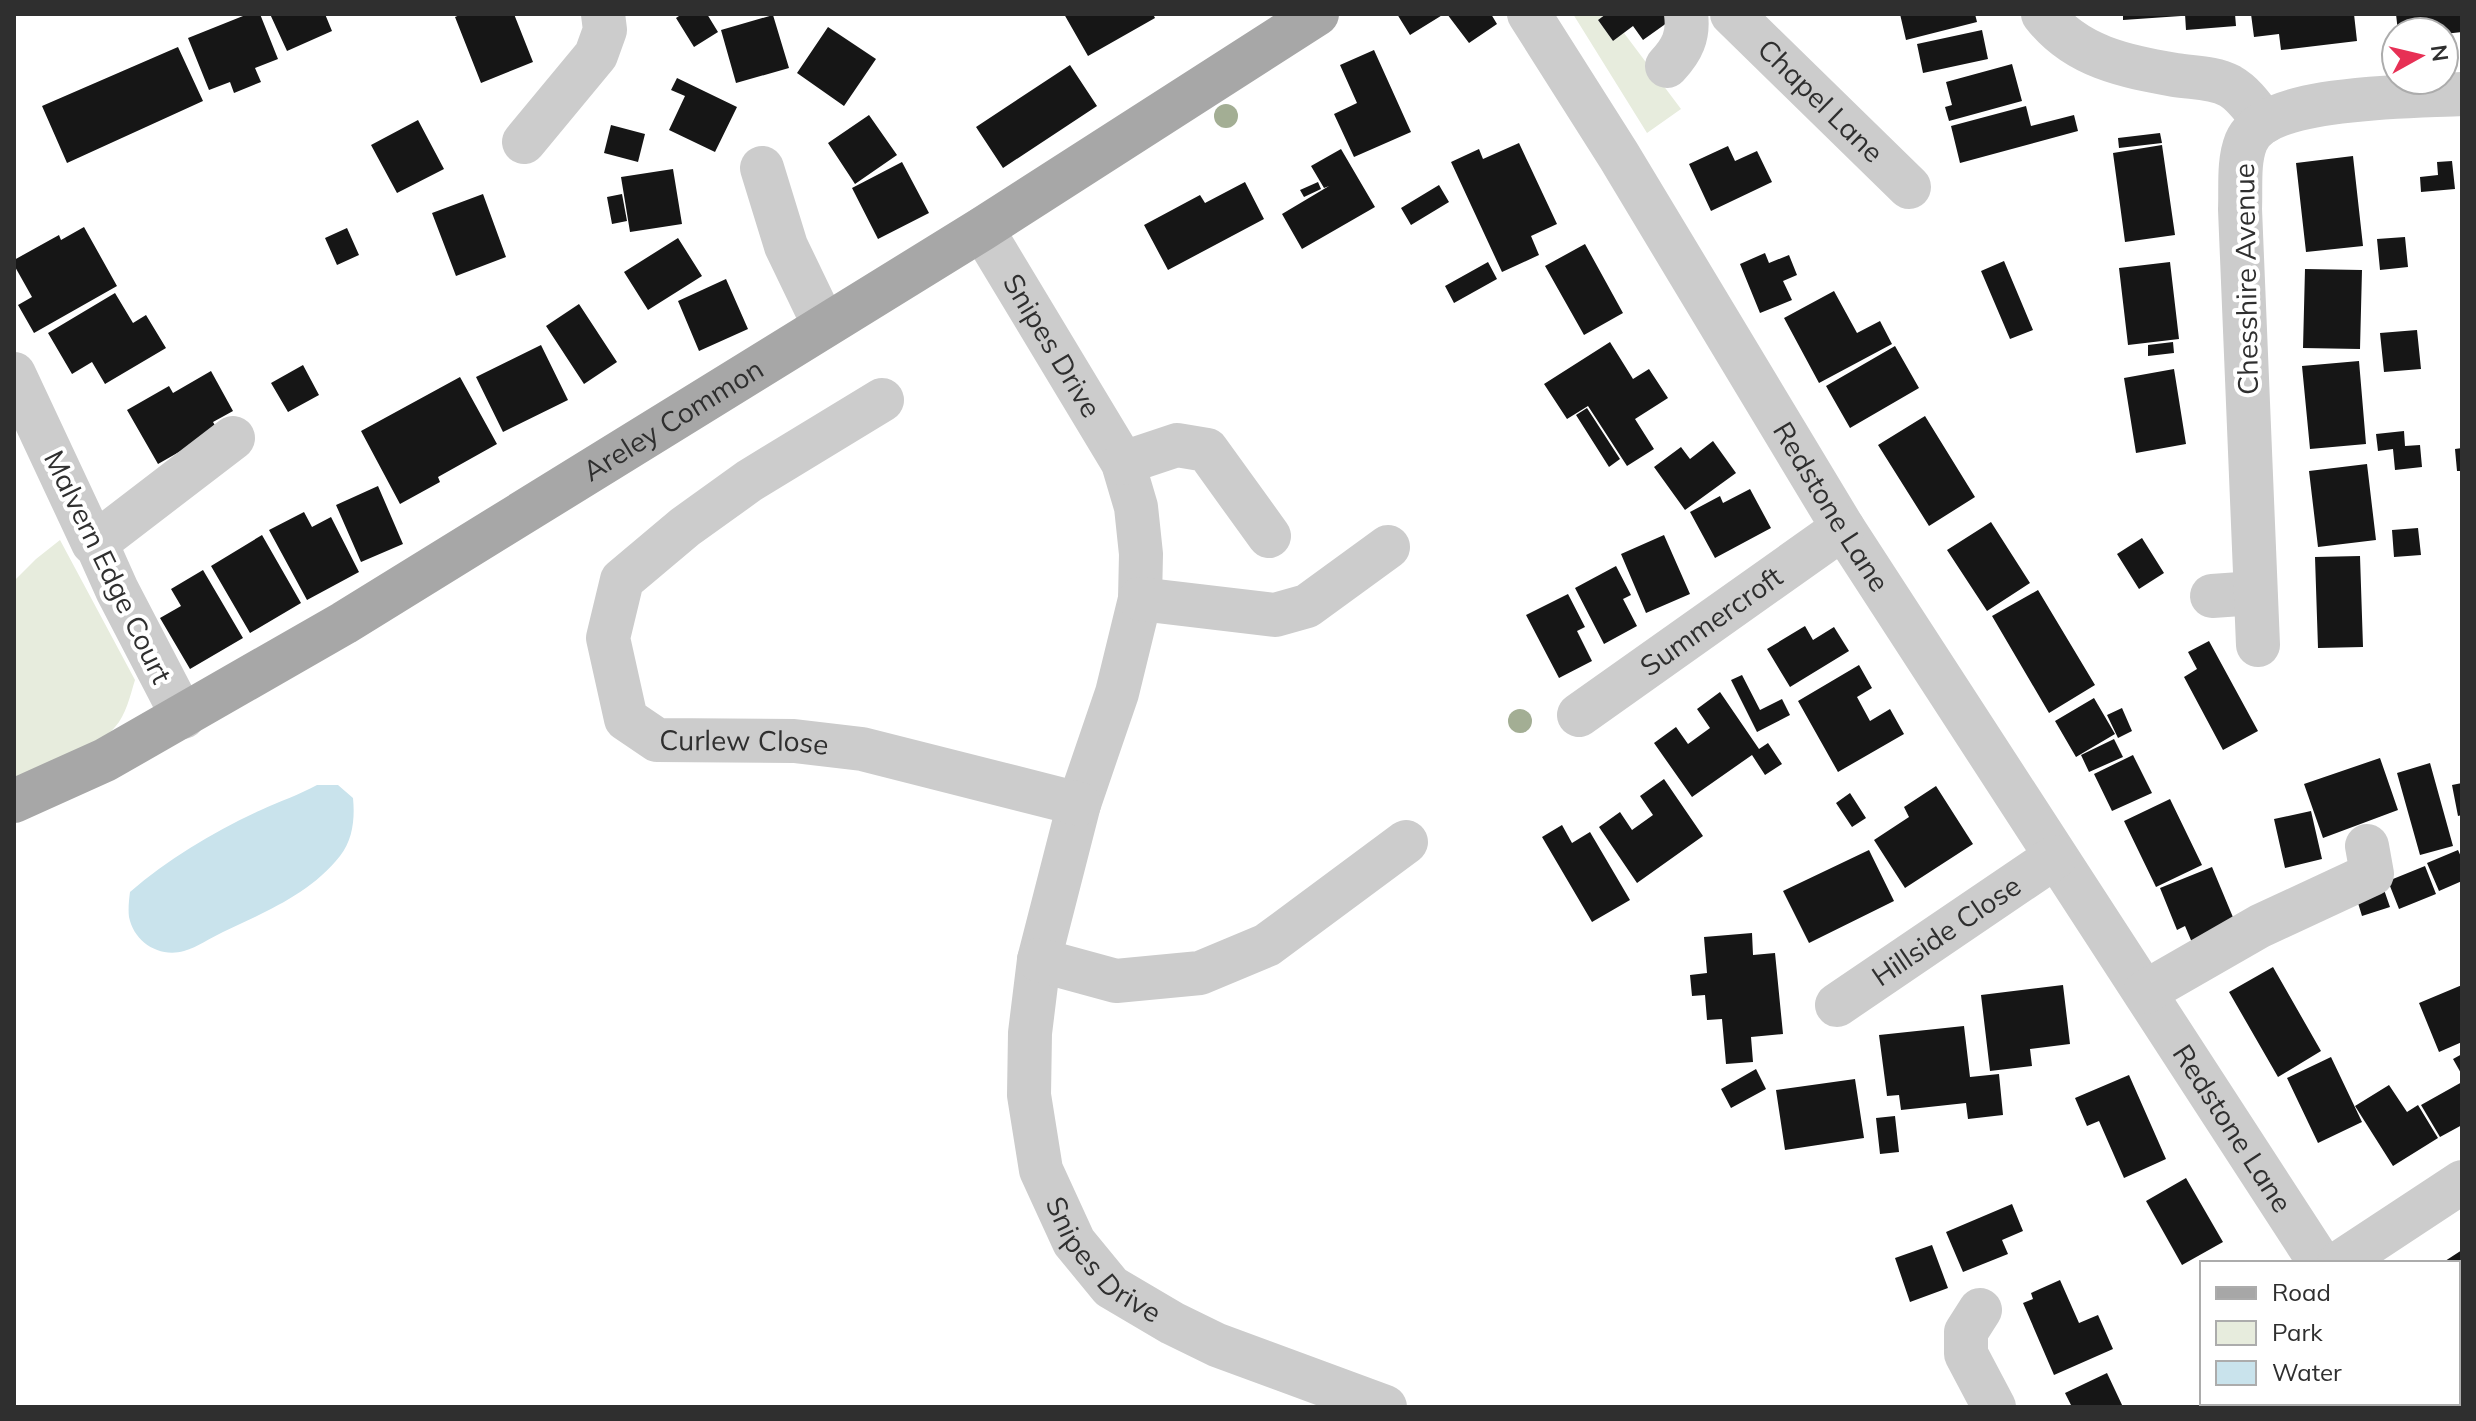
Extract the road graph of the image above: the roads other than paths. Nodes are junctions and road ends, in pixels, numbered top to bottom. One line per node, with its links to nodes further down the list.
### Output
1 (603, 14): 10 (street)
2 (1317, 14): 13 (main road, Areley Common)
3 (1529, 14): 19 (street, Redstone Lane)
4 (1686, 14): 7 (street)
5 (1732, 14): 12 (street, Chapel Lane)
6 (2043, 14): 9 (street)
7 (1667, 66)
8 (2462, 94): 9 (street, Chesshire Avenue)
9 (2264, 122): 23 (street, Chesshire Avenue)
10 (524, 142)
11 (762, 168): 14 (street)
12 (1909, 187)
13 (982, 229): 14 (main road, Areley Common); 18 (street, Snipes Drive)
14 (824, 325): 28 (main road, Areley Common)
15 (14, 374): 21 (street, Malvern Edge Court)
16 (882, 400): 30 (street, Curlew Close)
17 (233, 438): 21 (street)
18 (1123, 463): 20 (street); 25 (street, Snipes Drive)
19 (1843, 528): 27 (street, Summercroft); 33 (street, Redstone Lane)
20 (1269, 536)
21 (96, 543): 28 (street, Malvern Edge Court)
22 (1388, 547): 25 (street)
23 (2255, 593): 24 (street); 26 (street, Chesshire Avenue)
24 (2212, 596)
25 (1140, 599): 30 (street, Snipes Drive)
26 (2258, 645)
27 (1579, 715)
28 (183, 717): 29 (main road, Areley Common)
29 (14, 801)
30 (1079, 804): 34 (street, Snipes Drive)
31 (1406, 842): 34 (street)
32 (2367, 846): 35 (street)
33 (2055, 857): 35 (street, Redstone Lane); 36 (street, Hillside Close)
34 (1039, 960): 41 (street, Snipes Drive)
35 (2145, 992): 38 (street, Redstone Lane)
36 (1837, 1005)
37 (2462, 1182): 39 (street)
38 (2319, 1261)
39 (2342, 1261)
40 (1980, 1310): 42 (street)
41 (1385, 1407)
42 (1994, 1407)

